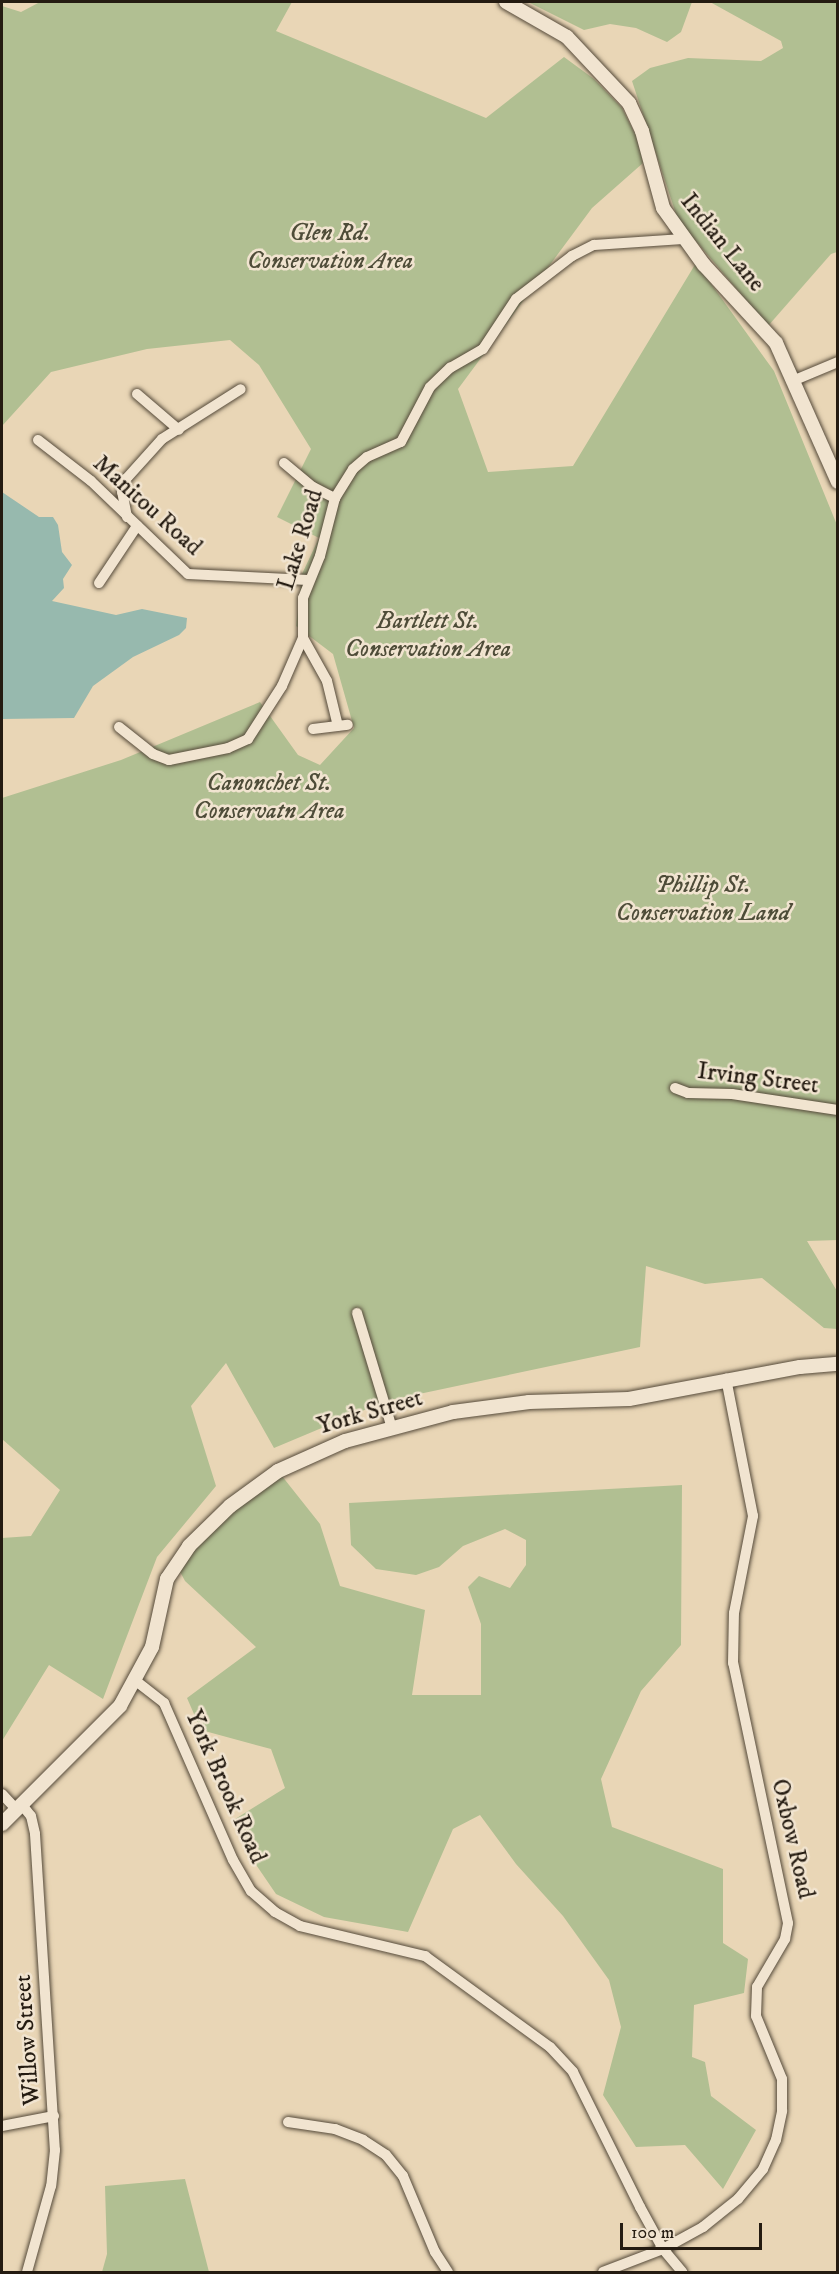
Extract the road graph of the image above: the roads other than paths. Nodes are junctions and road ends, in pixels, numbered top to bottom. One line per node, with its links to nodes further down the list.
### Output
1 (506, 2): 2 (street, Indian Lane)
2 (683, 239): 4 (street, Indian Lane); 11 (street, Lake Road)
3 (837, 362): 4 (street)
4 (795, 380): 10 (street, Indian Lane)
5 (242, 389): 7 (street)
6 (136, 394): 7 (street)
7 (179, 430): 12 (street)
8 (38, 440): 12 (street, Manitou Road)
9 (284, 463): 11 (street)
10 (837, 482)
11 (334, 498): 14 (street, Lake Road)
12 (127, 517): 13 (street, Manitou Road)
13 (136, 526): 14 (street, Manitou Road); 15 (street)
14 (308, 580): 16 (street, Lake Road)
15 (99, 583)
16 (303, 638): 17 (street); 18 (street, Lake Road)
17 (119, 727)
18 (313, 729)
19 (675, 1088): 20 (street, Irving Street)
20 (837, 1110)
21 (357, 1313): 24 (street)
22 (837, 1364): 23 (street, York Street)
23 (726, 1379): 24 (street, York Street); 32 (street, Oxbow Road)
24 (392, 1428): 25 (street, York Street)
25 (136, 1681): 27 (street, York Street); 32 (street, York Brook Road)
26 (2, 1794): 27 (street, Willow Street)
27 (19, 1808): 28 (street, York Street); 29 (street, Willow Street)
28 (2, 1824)
29 (54, 2116): 31 (street); 33 (street, Willow Street)
30 (288, 2122): 34 (street)
31 (2, 2126)
32 (663, 2249): 35 (street, Oxbow Road); 36 (street, York Brook Road)
33 (27, 2272)
34 (448, 2272)
35 (603, 2272)
36 (682, 2272)

